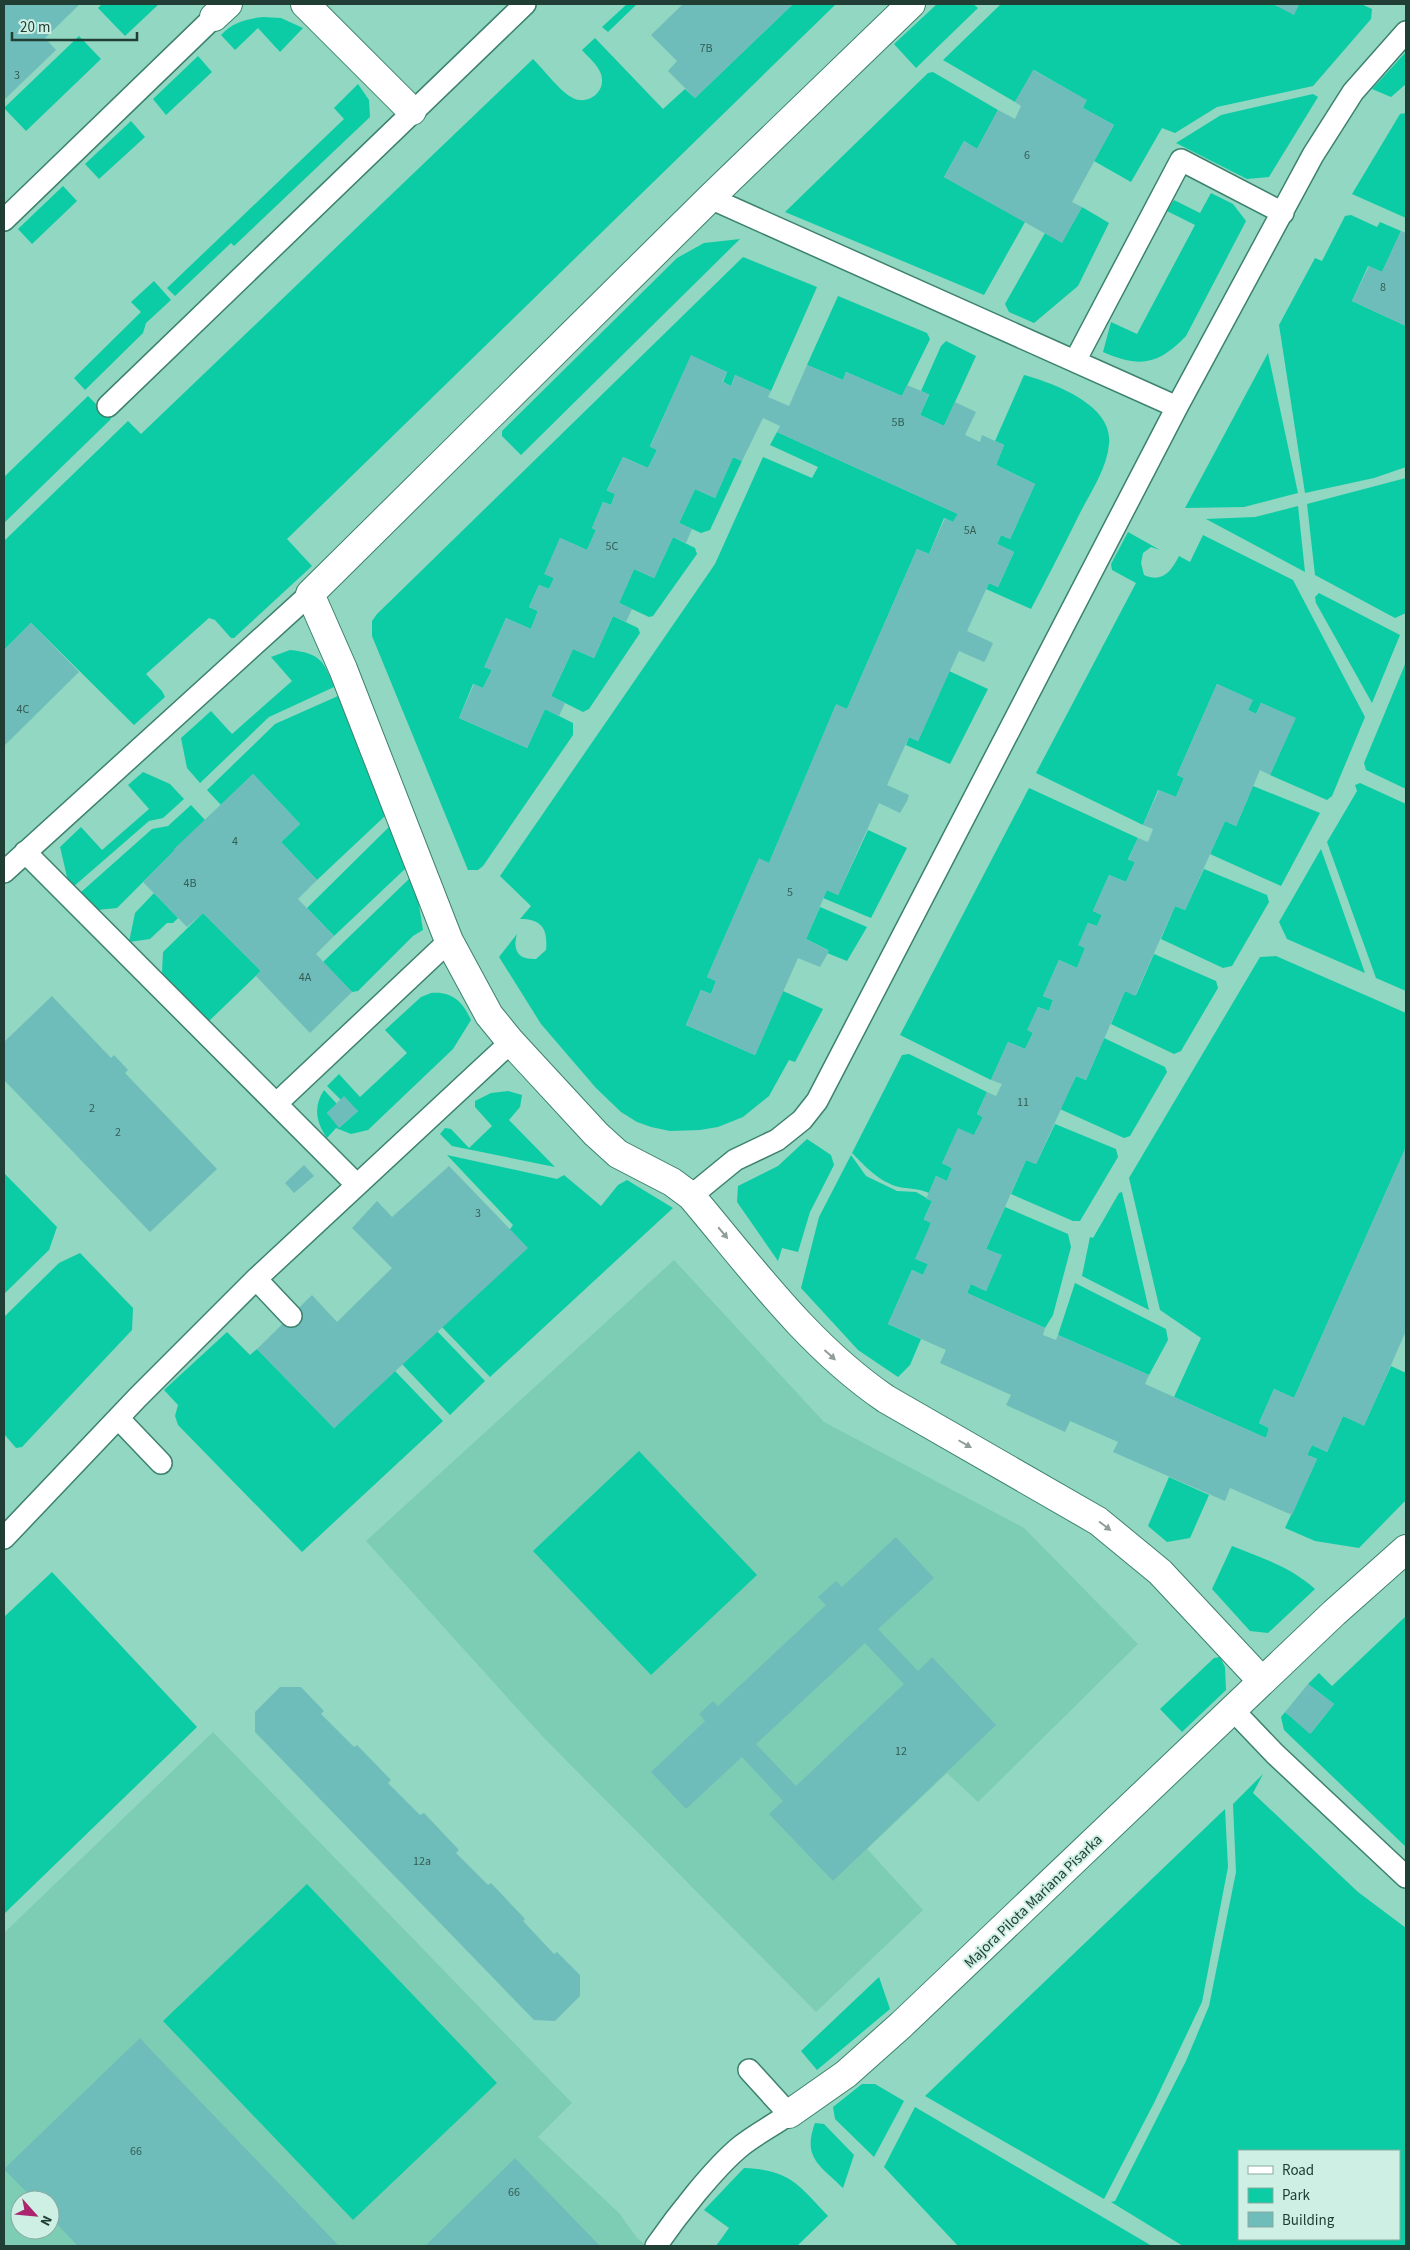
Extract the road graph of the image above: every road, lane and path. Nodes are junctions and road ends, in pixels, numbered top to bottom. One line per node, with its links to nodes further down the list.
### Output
1 (304, 4): 6 (street)
2 (525, 4): 6 (lane)
3 (911, 4): 7 (street)
4 (221, 11): 9 (lane)
5 (1406, 32): 8 (lane)
6 (412, 111): 11 (lane)
7 (710, 198): 10 (lane); 13 (street)
8 (1283, 212): 10 (lane); 12 (lane)
9 (4, 220)
10 (1076, 361): 12 (lane)
11 (108, 406)
12 (1177, 408): 20 (lane)
13 (310, 594): 14 (lane); 16 (street)
14 (25, 852): 15 (lane); 18 (lane)
15 (4, 872)
16 (449, 941): 17 (street); 18 (lane)
17 (511, 1042): 19 (lane); 20 (street)
18 (276, 1104): 19 (lane)
19 (356, 1184): 21 (lane)
20 (691, 1196): 27 (street, one-way to 27)
21 (256, 1279): 22 (lane); 23 (lane)
22 (291, 1316)
23 (118, 1418): 24 (lane); 25 (lane)
24 (161, 1463)
25 (4, 1538)
26 (1406, 1549): 27 (street, Majora Pilota Mariana Pisarka)
27 (1262, 1682): 28 (street, Majora Pilota Mariana Pisarka)
28 (1233, 1710): 29 (lane); 31 (street, Majora Pilota Mariana Pisarka)
29 (1406, 1877)
30 (749, 2070): 31 (lane)
31 (790, 2114): 32 (lane, Majora Pilota Mariana Pisarka)
32 (656, 2246)

